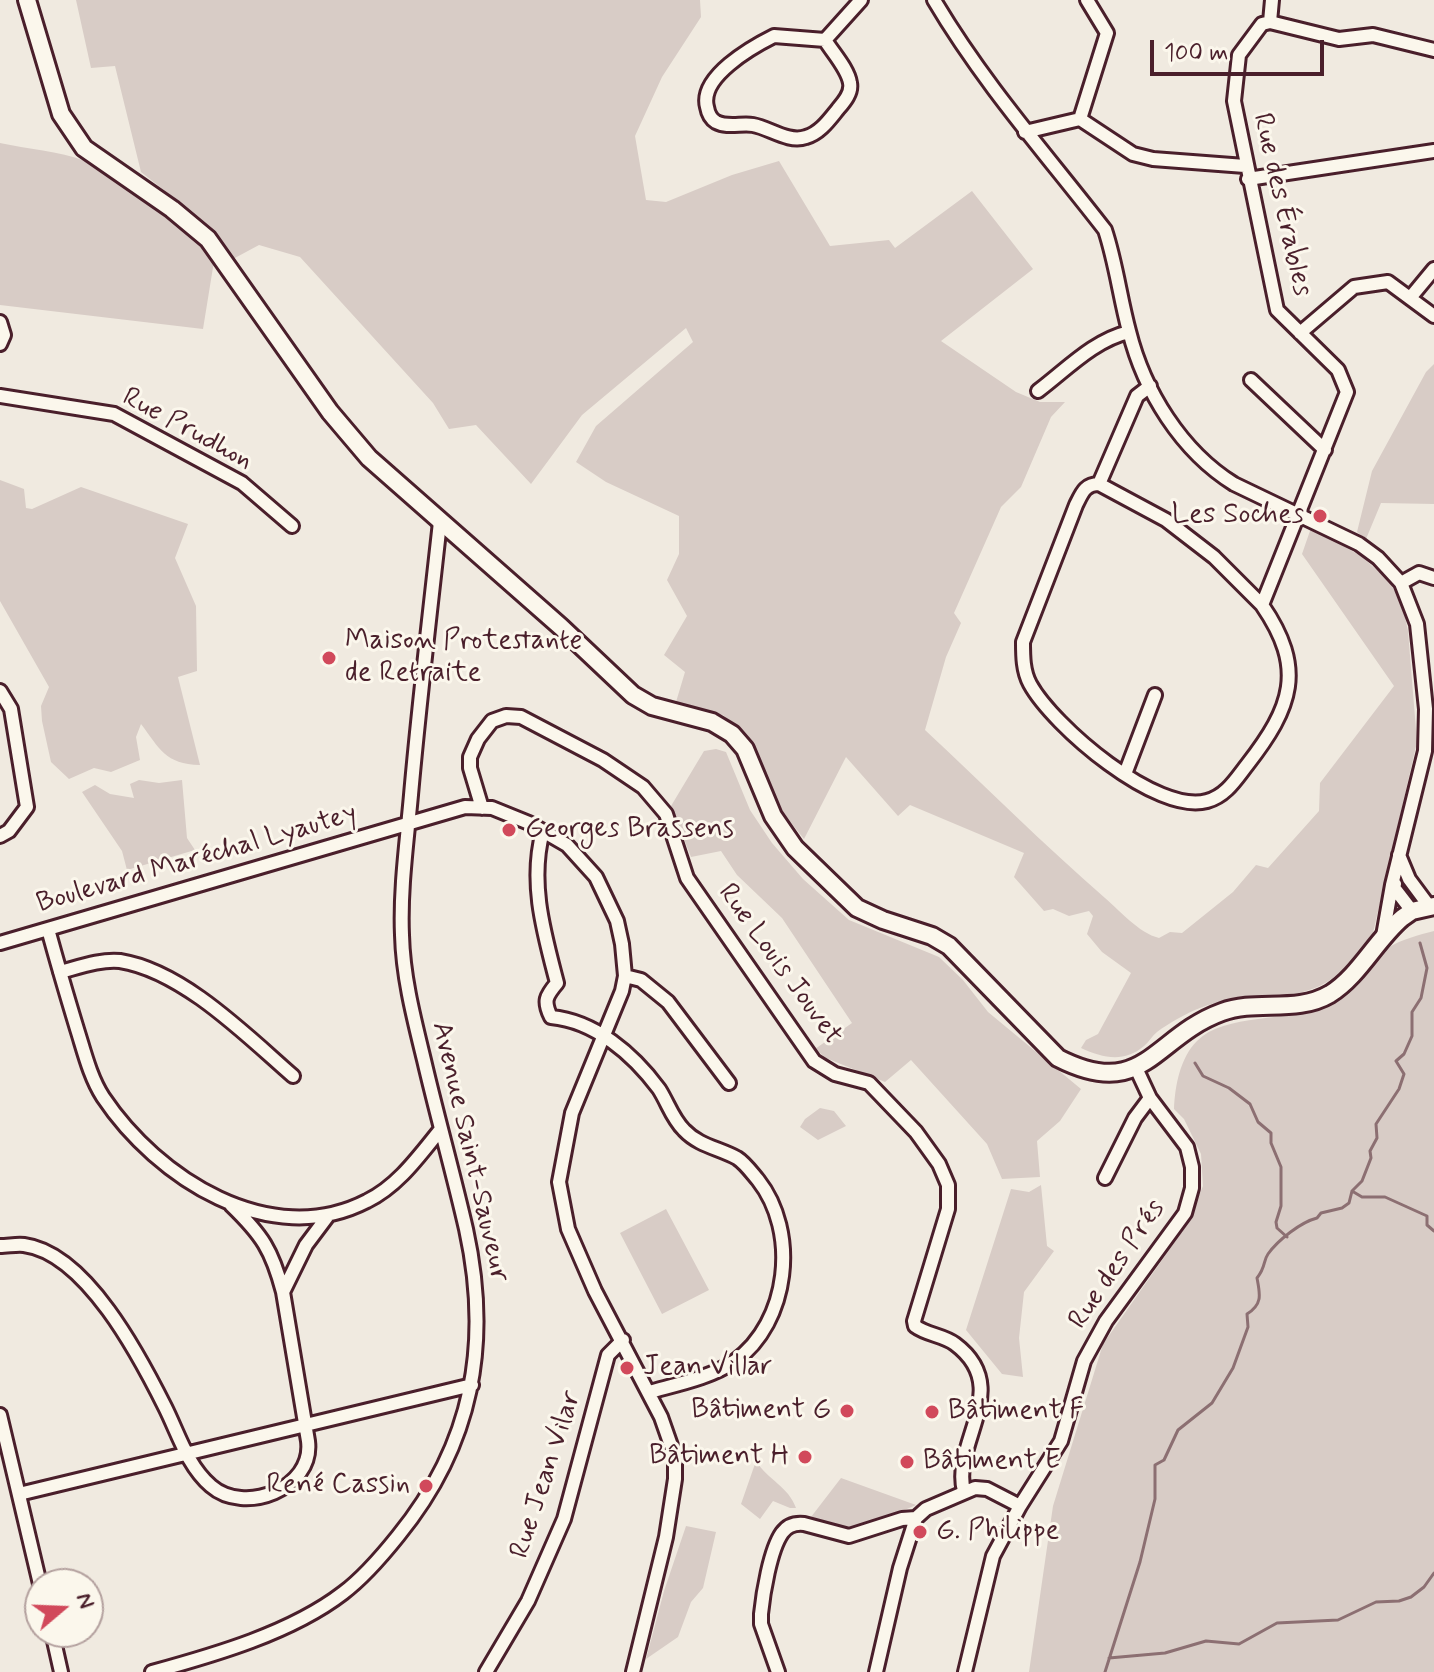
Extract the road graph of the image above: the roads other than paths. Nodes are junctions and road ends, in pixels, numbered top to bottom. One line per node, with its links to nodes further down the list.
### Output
1 (27, 0): 28 (main road)
2 (861, 0): 7 (street)
3 (934, 0): 10 (street)
4 (1087, 0): 9 (street)
5 (1272, 0): 6 (street)
6 (1270, 22): 8 (street); 12 (street, Rue des Érables)
7 (825, 40): 7 (street)
8 (1434, 50)
9 (1080, 119): 10 (street); 12 (street)
10 (1025, 132): 18 (street)
11 (1434, 151): 13 (street)
12 (1245, 166): 13 (street, Rue des Érables)
13 (1248, 179): 19 (street, Rue des Érables)
14 (1434, 269): 15 (street)
15 (1410, 298): 16 (street, Rue des Érables); 19 (street, Rue des Érables)
16 (1434, 316)
17 (0, 322): 20 (street)
18 (1129, 332): 22 (street); 23 (street)
19 (1300, 333): 25 (street, Rue des Érables)
20 (0, 344)
21 (1251, 380): 25 (street)
22 (1150, 386): 26 (street); 27 (street)
23 (1038, 391)
24 (0, 396): 29 (street, Rue Prudhon)
25 (1325, 450): 27 (street, Rue des Érables)
26 (1099, 484): 32 (street); 37 (street)
27 (1300, 514): 31 (street); 32 (street, Rue des Érables)
28 (440, 522): 39 (street, Avenue Saint-Sauveur); 53 (main road)
29 (292, 526)
30 (1434, 578): 31 (street)
31 (1401, 583): 33 (street)
32 (1262, 605): 37 (street)
33 (1420, 647): 34 (street); 42 (street)
34 (1434, 648)
35 (0, 691): 41 (street)
36 (1155, 695): 37 (street)
37 (1125, 774)
38 (482, 808): 39 (street, Boulevard Maréchal Lyautey); 40 (street); 69 (street, Rue Louis Jouvet)
39 (409, 823): 47 (street, Boulevard Maréchal Lyautey); 57 (street, Avenue Saint-Sauveur)
40 (543, 831): 51 (street); 52 (street)
41 (0, 836)
42 (1399, 855): 43 (street); 44 (street)
43 (1409, 879): 44 (street); 45 (street)
44 (1392, 885): 46 (street); 48 (street)
45 (1432, 906): 46 (main road)
46 (1412, 911): 48 (main road)
47 (48, 929): 49 (street, Boulevard Maréchal Lyautey); 50 (street)
48 (1383, 936): 53 (main road)
49 (0, 943)
50 (60, 972): 54 (street); 59 (street)
51 (625, 976): 52 (street); 55 (street)
52 (604, 1036): 63 (street); 65 (street)
53 (1136, 1068): 56 (street, Rue des Prés)
54 (293, 1076)
55 (729, 1083)
56 (1150, 1098): 58 (street); 71 (street, Rue des Prés)
57 (441, 1129): 60 (street); 64 (street, Avenue Saint-Sauveur)
58 (1105, 1178)
59 (230, 1205): 60 (street); 62 (street)
60 (327, 1217): 62 (street)
61 (0, 1246): 68 (street)
62 (283, 1292): 67 (street)
63 (623, 1340): 65 (street); 75 (street, Rue Jean Vilar)
64 (472, 1385): 67 (street); 77 (street, Avenue Saint-Sauveur)
65 (649, 1392): 78 (street)
66 (0, 1415): 70 (street)
67 (306, 1425): 68 (street); 68 (street)
68 (186, 1453): 70 (street)
69 (964, 1491): 71 (street); 72 (street)
70 (19, 1494): 73 (street)
71 (1020, 1506): 81 (street, Rue des Prés)
72 (916, 1518): 79 (street); 80 (street)
73 (36, 1568)
74 (56, 1648): 76 (street)
75 (491, 1670)
76 (61, 1672)
77 (152, 1672)
78 (633, 1672)
79 (778, 1672)
80 (876, 1672)
81 (965, 1672)

